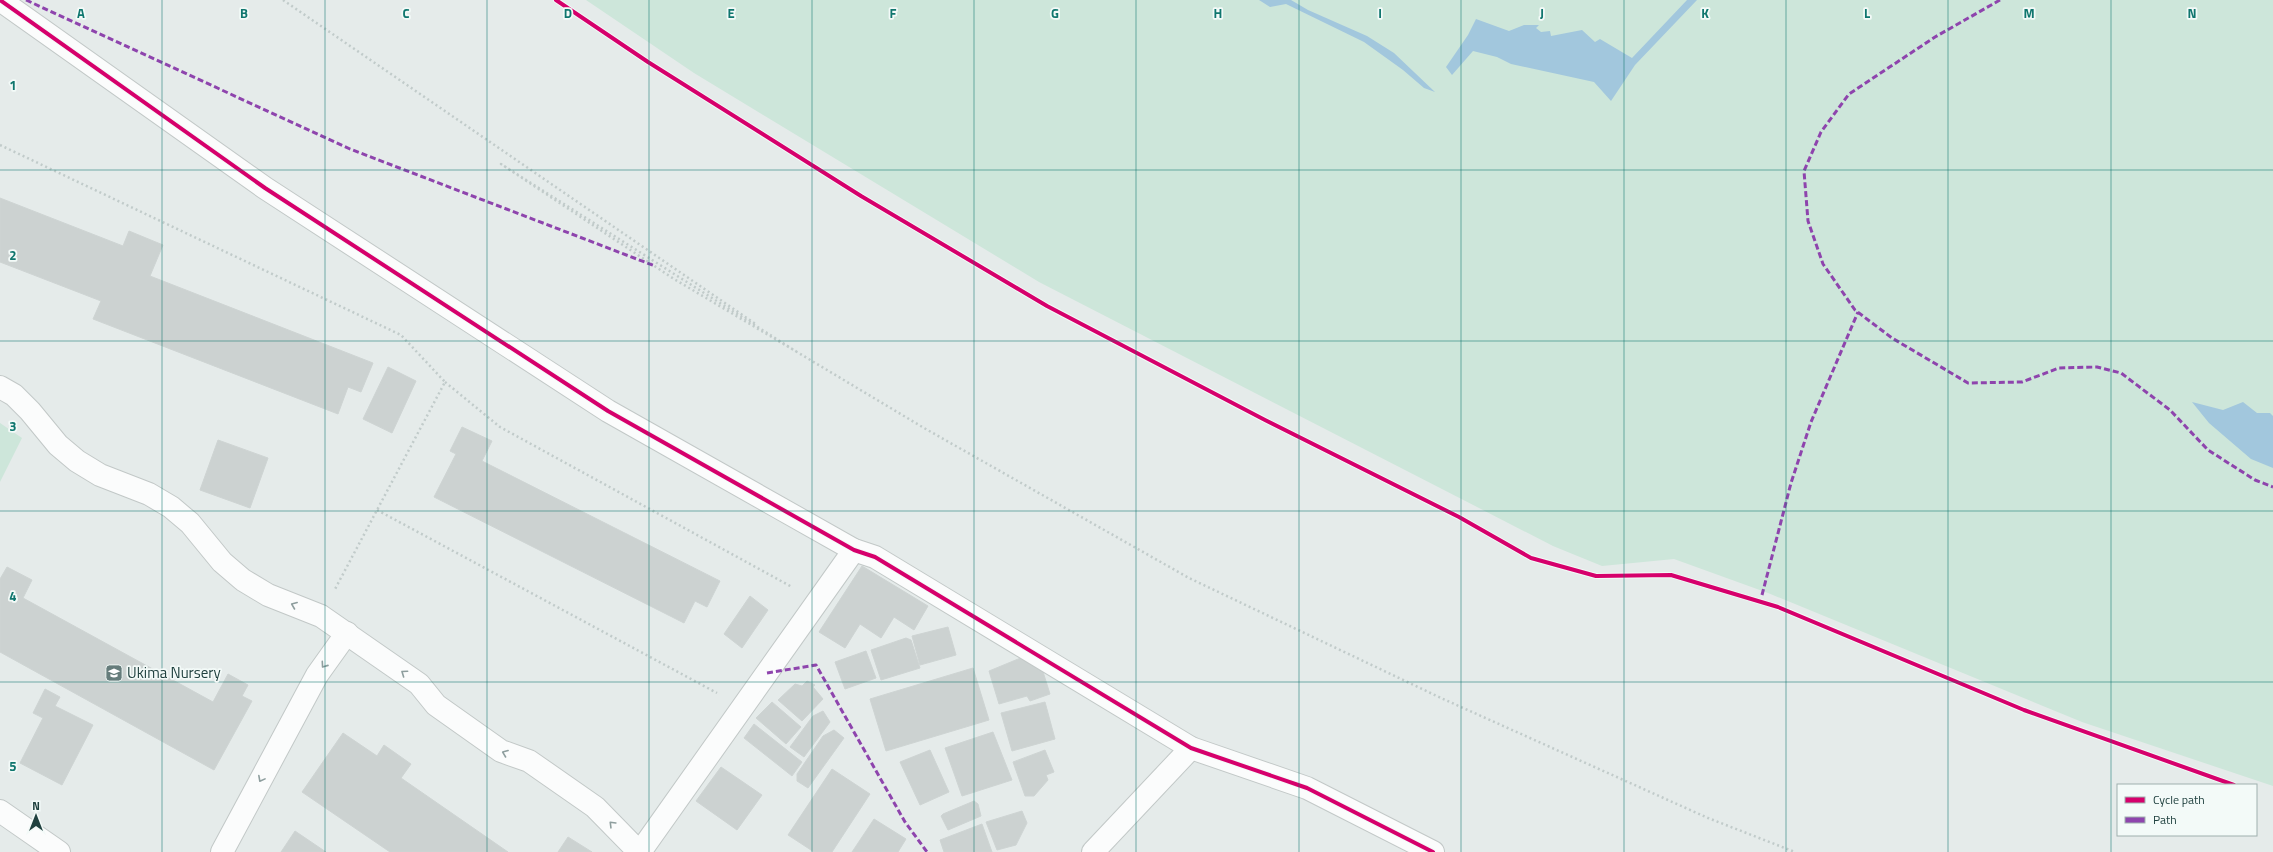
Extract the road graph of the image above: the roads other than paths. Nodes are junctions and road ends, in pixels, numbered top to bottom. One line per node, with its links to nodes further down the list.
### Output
1 (0, 0): 3 (street)
2 (0, 387): 4 (street, one-way to 2)
3 (854, 550): 5 (street); 9 (street)
4 (346, 633): 8 (street, one-way to 8); 9 (street, one-way to 4)
5 (1191, 748): 10 (street); 11 (street)
6 (0, 811): 7 (street)
7 (59, 852)
8 (222, 852)
9 (640, 852)
10 (1093, 852)
11 (1433, 852)

